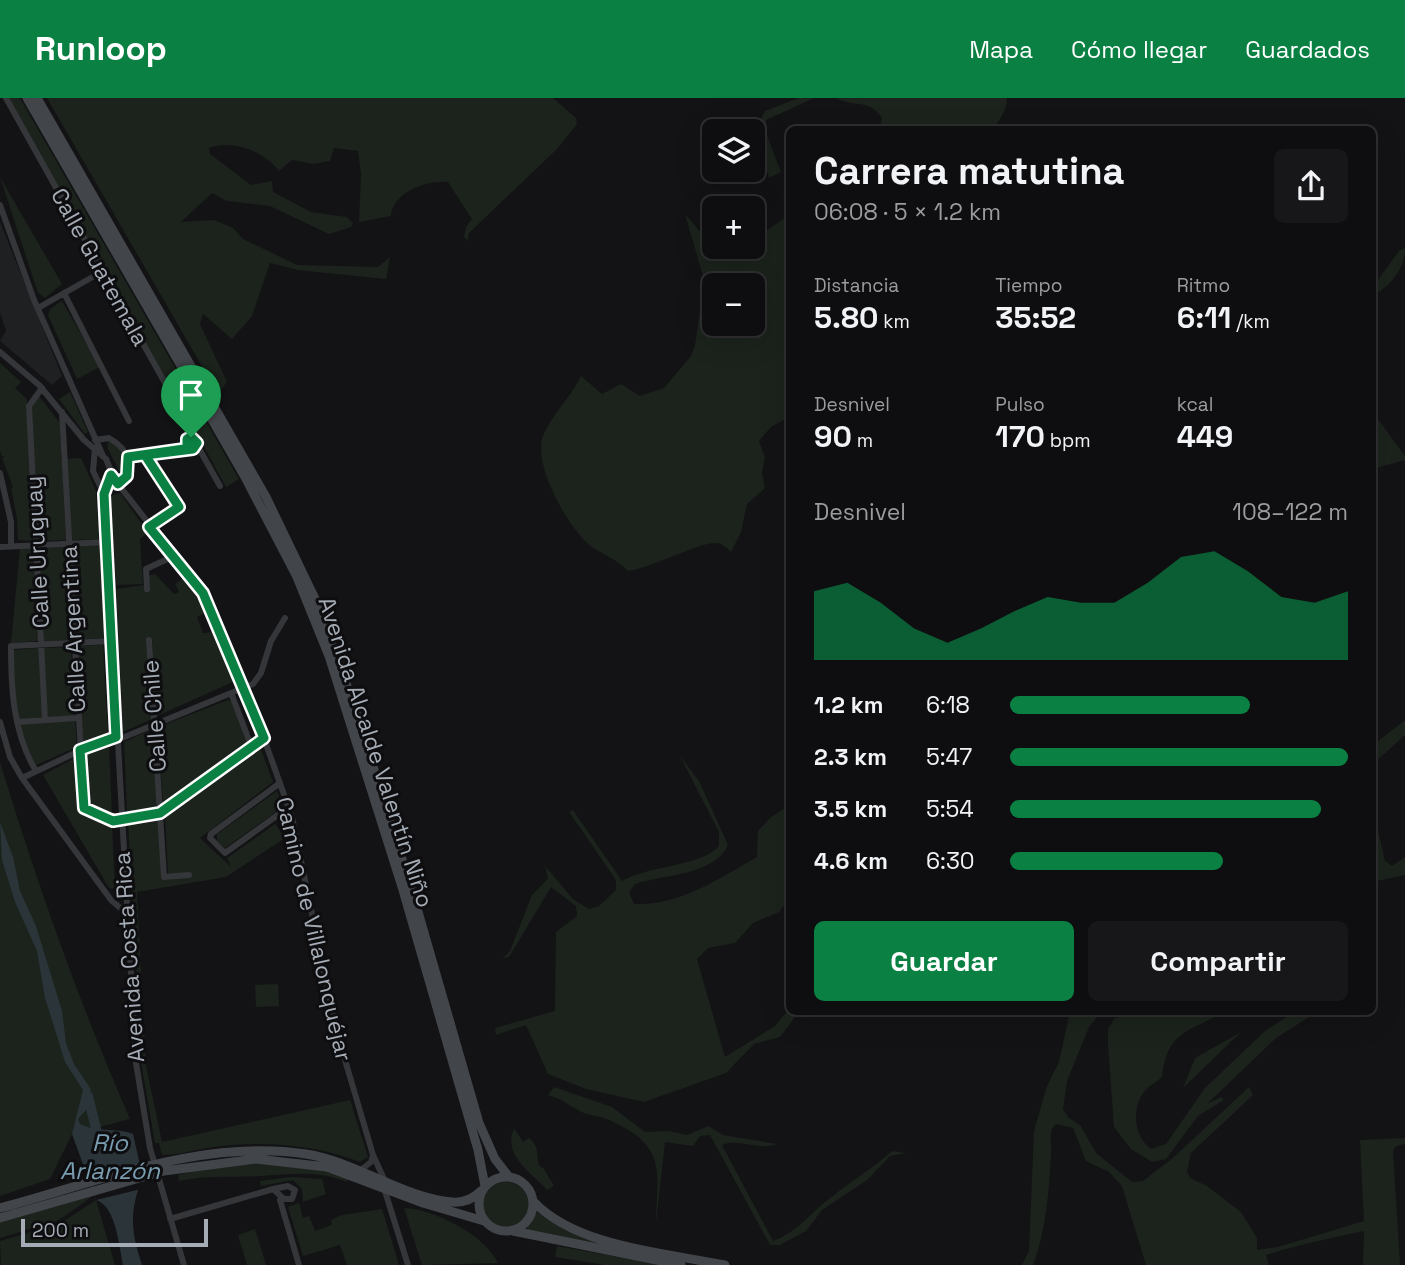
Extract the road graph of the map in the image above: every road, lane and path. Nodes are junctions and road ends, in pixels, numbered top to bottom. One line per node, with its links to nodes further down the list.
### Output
1 (6, 98): 5 (street, Calle Guatemala)
2 (27, 98): 68 (street, Avenida Alcalde Valentín Niño)
3 (37, 98): 64 (street, Avenida Alcalde Valentín Niño)
4 (0, 205): 7 (street)
5 (103, 271): 6 (street); 12 (street, Calle Guatemala)
6 (64, 293): 7 (street); 11 (street)
7 (37, 308): 13 (street)
8 (0, 352): 9 (street)
9 (41, 387): 10 (street); 32 (street, Calle Uruguay)
10 (62, 412): 14 (street); 31 (street, Calle Argentina)
11 (116, 418)
12 (191, 437): 15 (street, Calle Guatemala); 16 (street)
13 (96, 439): 14 (street); 17 (street); 19 (street); 20 (street)
14 (86, 442): 17 (street); 21 (street)
15 (197, 445): 16 (street); 26 (street, Calle Guatemala)
16 (187, 447): 18 (street)
17 (95, 451): 20 (street); 21 (street)
18 (145, 455): 19 (street); 29 (street)
19 (128, 457): 25 (street)
20 (103, 458): 21 (street); 23 (street)
21 (94, 460): 24 (street)
22 (0, 473): 28 (street)
23 (111, 475): 24 (street); 25 (street, Camino de Villalonquéjar); 27 (street, Avenida Costa Rica)
24 (98, 479): 27 (street, Avenida Costa Rica)
25 (118, 484): 29 (street, Camino de Villalonquéjar)
26 (220, 486)
27 (104, 494): 30 (street, Avenida Costa Rica)
28 (4, 500): 33 (street)
29 (149, 527): 35 (street, Camino de Villalonquéjar)
30 (107, 541): 31 (street); 39 (street, Avenida Costa Rica)
31 (69, 543): 32 (street); 40 (street, Calle Argentina)
32 (36, 545): 33 (street); 41 (street, Calle Uruguay)
33 (11, 546): 34 (street)
34 (0, 547)
35 (174, 556): 36 (street); 42 (street, Camino de Villalonquéjar)
36 (147, 589)
37 (285, 618): 42 (street)
38 (149, 640): 48 (street, Calle Chile)
39 (111, 641): 40 (street); 49 (street, Avenida Costa Rica)
40 (74, 643): 41 (street); 44 (street, Calle Argentina)
41 (42, 645): 45 (street, Calle Uruguay); 47 (street)
42 (244, 688): 43 (street); 50 (street, Camino de Villalonquéjar)
43 (231, 693): 48 (street); 51 (street)
44 (77, 718): 45 (street); 52 (street, Calle Argentina)
45 (46, 720): 47 (street)
46 (0, 722): 54 (street)
47 (18, 722): 53 (street)
48 (155, 722): 49 (street); 57 (street, Calle Chile)
49 (116, 737): 52 (street); 58 (street, Avenida Costa Rica)
50 (264, 738): 51 (street); 55 (street, Camino de Villalonquéjar)
51 (252, 747): 57 (street)
52 (80, 750): 53 (street); 58 (street, Calle Argentina)
53 (36, 771): 54 (street)
54 (22, 778): 60 (street)
55 (280, 783): 56 (street, Camino de Villalonquéjar); 56 (street)
56 (289, 807): 61 (street, Camino de Villalonquéjar)
57 (160, 813): 58 (street); 59 (street, Calle Chile)
58 (120, 819): 60 (street, Avenida Costa Rica)
59 (188, 875)
60 (126, 913): 63 (street, Avenida Costa Rica)
61 (373, 1155): 62 (street); 65 (street, Camino de Villalonquéjar)
62 (362, 1169): 63 (street); 65 (street)
63 (155, 1170): 65 (street); 66 (street); 75 (street, Avenida Costa Rica)
64 (509, 1177): 68 (street); 71 (street)
65 (384, 1184): 68 (street); 69 (street); 72 (street, Camino de Villalonquéjar)
66 (92, 1187): 73 (street); 74 (street)
67 (272, 1189): 75 (street)
68 (483, 1189): 76 (street)
69 (404, 1196): 72 (street); 76 (street)
70 (280, 1200): 79 (street)
71 (533, 1201): 77 (street); 82 (street)
72 (390, 1203): 80 (street, Camino de Villalonquéjar)
73 (0, 1208)
74 (0, 1218)
75 (170, 1219): 78 (street, Avenida Costa Rica)
76 (484, 1220): 77 (street)
77 (513, 1231): 81 (street)
78 (184, 1265)
79 (299, 1265)
80 (408, 1265)
81 (681, 1265)
82 (725, 1265)

